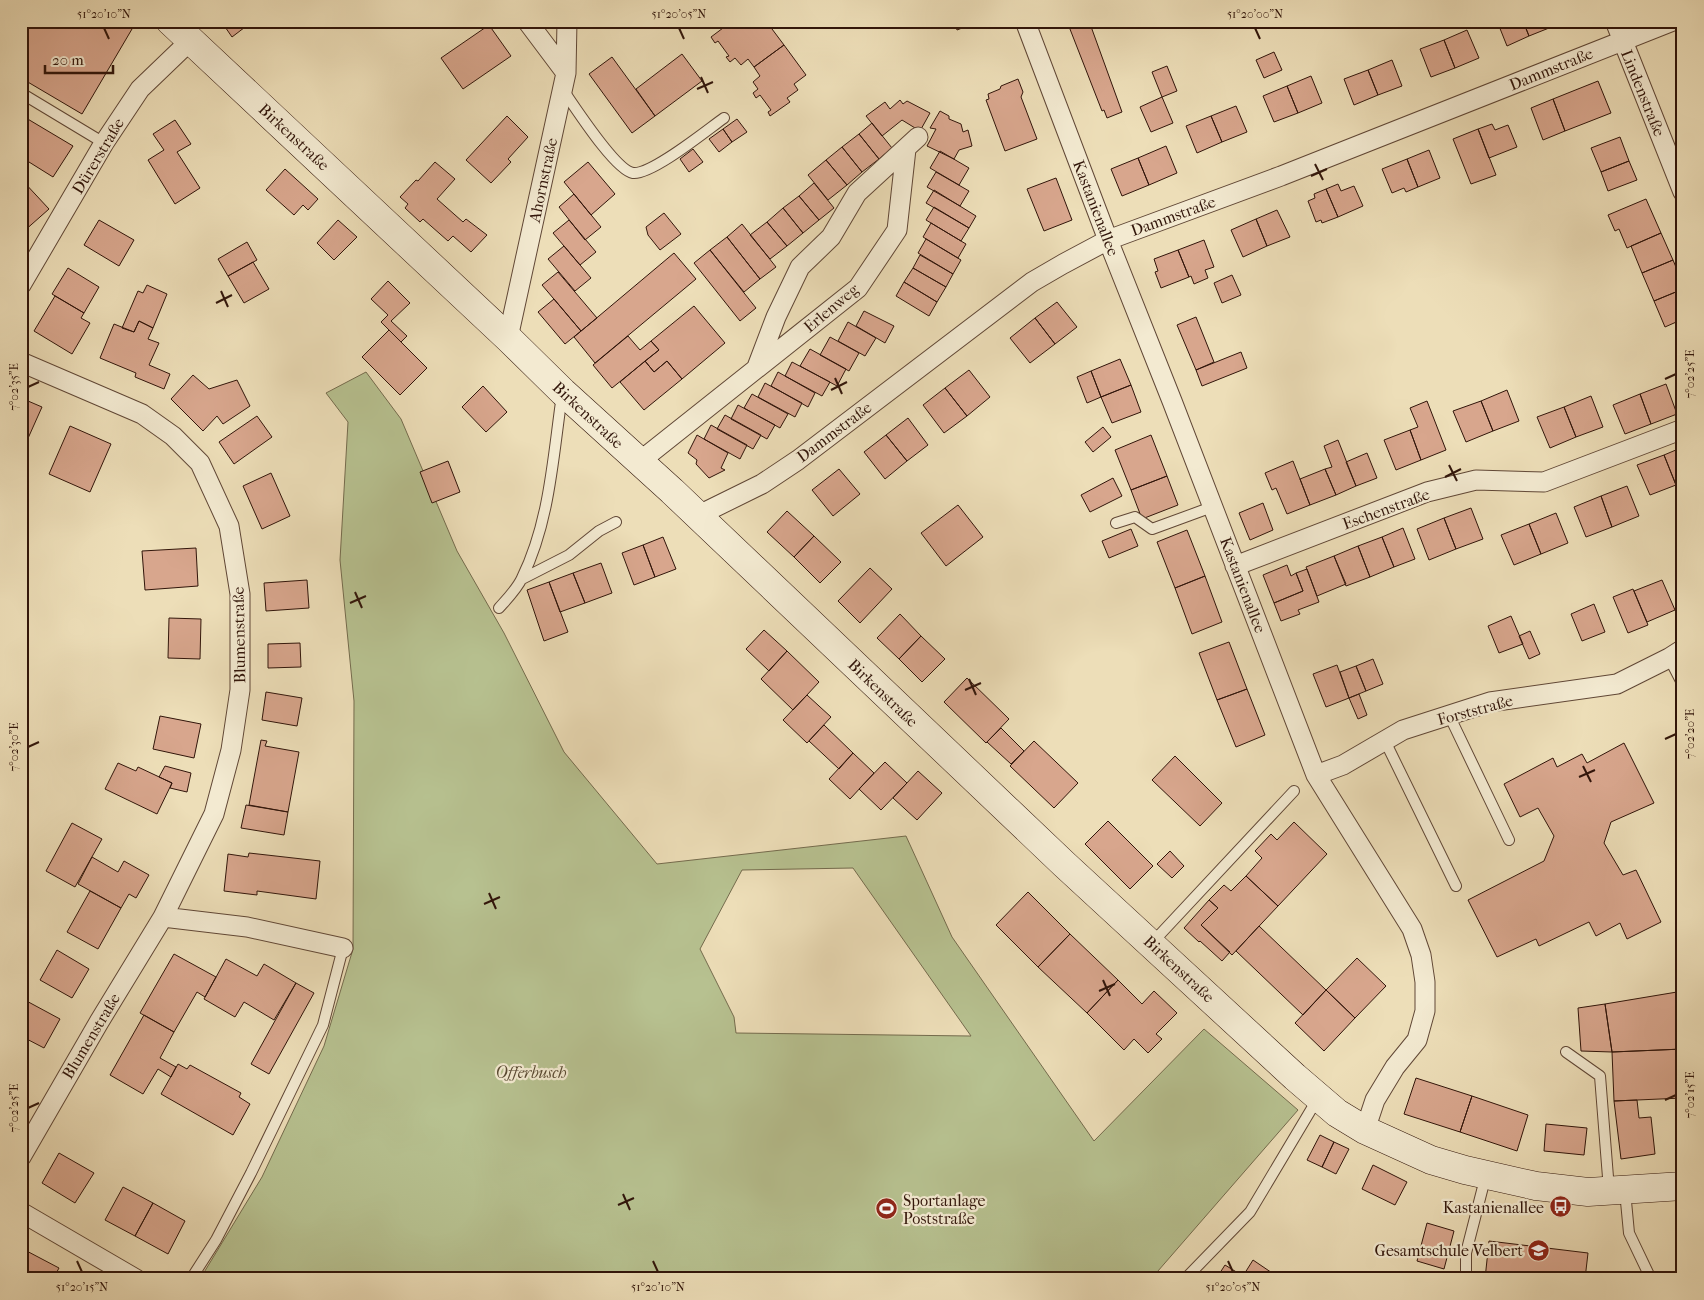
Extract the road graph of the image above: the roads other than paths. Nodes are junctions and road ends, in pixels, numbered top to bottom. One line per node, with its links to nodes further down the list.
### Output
1 (170, 21): 7 (street, Birkenstraße)
2 (527, 21): 9 (street)
3 (567, 21): 9 (street, Ahornstraße)
4 (1025, 21): 14 (street, Kastanienallee)
5 (1615, 21): 8 (street, Lindenstraße)
6 (1672, 21): 8 (street, Dammstraße)
7 (191, 40): 12 (street, Dürerstraße); 16 (street, Birkenstraße)
8 (1623, 40): 13 (street, Lindenstraße); 14 (street, Dammstraße)
9 (564, 81): 11 (lane); 16 (street, Ahornstraße)
10 (21, 93): 12 (lane)
11 (724, 118)
12 (104, 143): 15 (street, Dürerstraße)
13 (1683, 192)
14 (1108, 240): 22 (street, Kastanienallee); 23 (street, Dammstraße)
15 (21, 285)
16 (508, 338): 19 (street, Birkenstraße)
17 (21, 362): 37 (street, Blumenstraße)
18 (757, 367): 18 (street, Erlenweg); 21 (street, Erlenweg)
19 (563, 392): 21 (street, Birkenstraße); 27 (lane)
20 (1683, 429): 26 (street, Eschenstraße)
21 (639, 462): 23 (street, Birkenstraße)
22 (1212, 507): 25 (lane); 26 (street, Kastanienallee)
23 (697, 516): 38 (street, Birkenstraße)
24 (616, 522): 27 (lane)
25 (1116, 523)
26 (1235, 566): 33 (street, Kastanienallee)
27 (522, 579): 28 (lane)
28 (499, 608)
29 (1676, 654): 30 (lane, Forststraße); 31 (street, Forststraße)
30 (1683, 685)
31 (1450, 715): 32 (street, Forststraße); 35 (lane)
32 (1385, 740): 33 (street, Forststraße); 36 (lane)
33 (1316, 775): 42 (street, Kastanienallee)
34 (1294, 791): 38 (lane)
35 (1509, 840)
36 (1456, 886)
37 (164, 917): 39 (street); 43 (street, Blumenstraße)
38 (1151, 944): 41 (street, Birkenstraße)
39 (343, 948): 49 (lane)
40 (1566, 1052): 46 (lane)
41 (1318, 1097): 42 (street, Birkenstraße); 50 (lane)
42 (1365, 1130): 44 (street, Birkenstraße)
43 (21, 1157)
44 (1486, 1175): 46 (street, Birkenstraße); 51 (lane)
45 (1683, 1186): 46 (street, Birkenstraße)
46 (1617, 1190): 52 (lane)
47 (21, 1212): 48 (street)
48 (136, 1279)
49 (191, 1279)
50 (1185, 1279)
51 (1466, 1279)
52 (1651, 1279)

